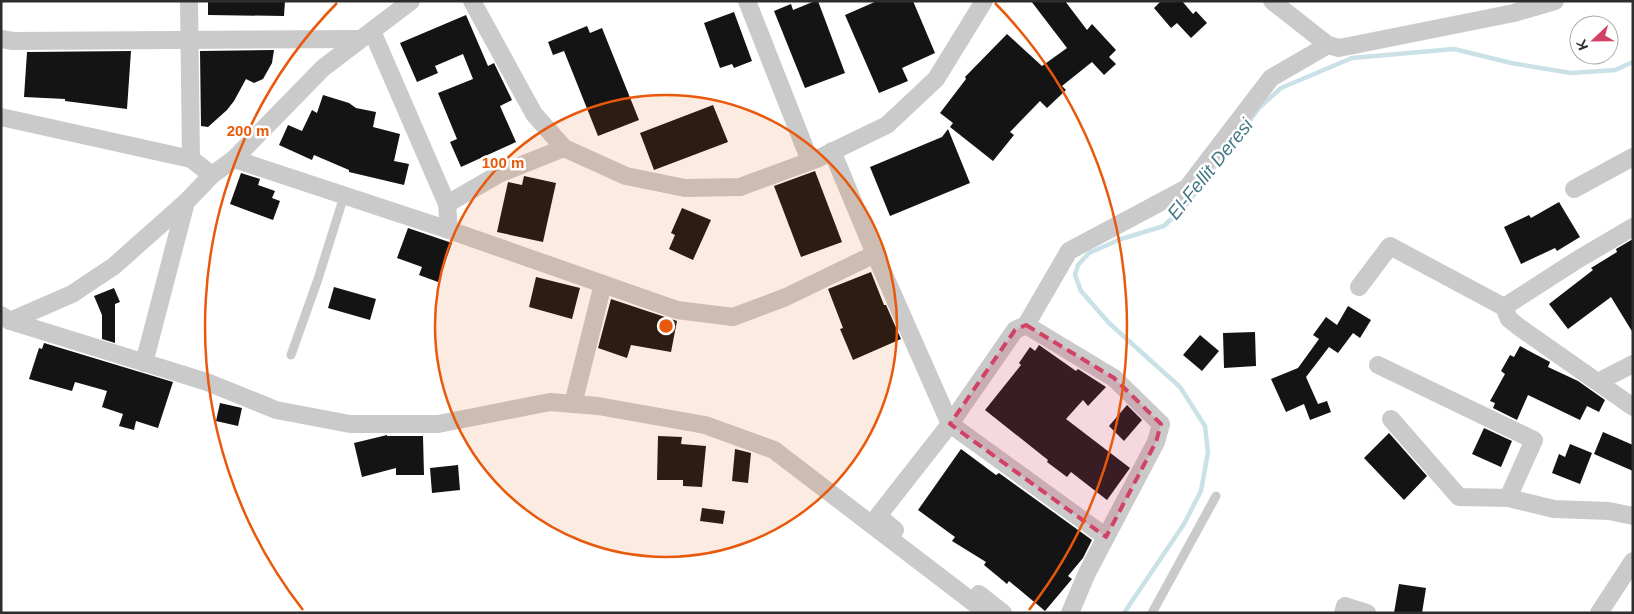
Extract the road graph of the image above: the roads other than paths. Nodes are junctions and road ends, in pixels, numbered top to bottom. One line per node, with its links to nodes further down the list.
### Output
1 (189, 1): 10 (street)
2 (411, 1): 8 (street)
3 (472, 1): 13 (street)
4 (748, 1): 18 (street)
5 (984, 1): 14 (street)
6 (1272, 1): 11 (street)
7 (1555, 1): 11 (street)
8 (366, 35): 10 (street); 17 (street); 23 (street)
9 (1, 39): 10 (street)
10 (189, 40): 16 (street)
11 (1328, 45): 31 (street)
12 (1, 117): 16 (street)
13 (564, 148): 18 (street); 23 (street)
14 (832, 151): 18 (street); 26 (street)
15 (1633, 157): 20 (street)
16 (191, 159): 19 (street)
17 (234, 159): 19 (street); 21 (street)
18 (810, 162)
19 (212, 175): 22 (street)
20 (1574, 189)
21 (344, 196): 25 (street); 32 (lane)
22 (186, 202): 30 (street); 33 (street)
23 (447, 204): 25 (street)
24 (1633, 227): 29 (street)
25 (449, 230): 27 (street)
26 (875, 254): 27 (street); 40 (street)
27 (603, 284): 37 (street)
28 (1359, 287): 29 (street)
29 (1504, 307): 36 (street)
30 (6, 318): 33 (street)
31 (1026, 325): 40 (street); 44 (street)
32 (291, 355)
33 (144, 363): 37 (street)
34 (1633, 364): 36 (street)
35 (1378, 365): 42 (street)
36 (1598, 382): 38 (street)
37 (573, 404): 46 (street)
38 (1633, 407)
39 (1391, 419): 42 (street)
40 (950, 424): 44 (street); 47 (street)
41 (1216, 496): 49 (lane)
42 (1508, 498): 43 (street)
43 (1633, 516)
44 (1106, 537): 48 (street)
45 (1633, 562): 52 (street)
46 (987, 613)
47 (1004, 613)
48 (1070, 613)
49 (1152, 613)
50 (1343, 613): 51 (street)
51 (1367, 613)
52 (1599, 613)

